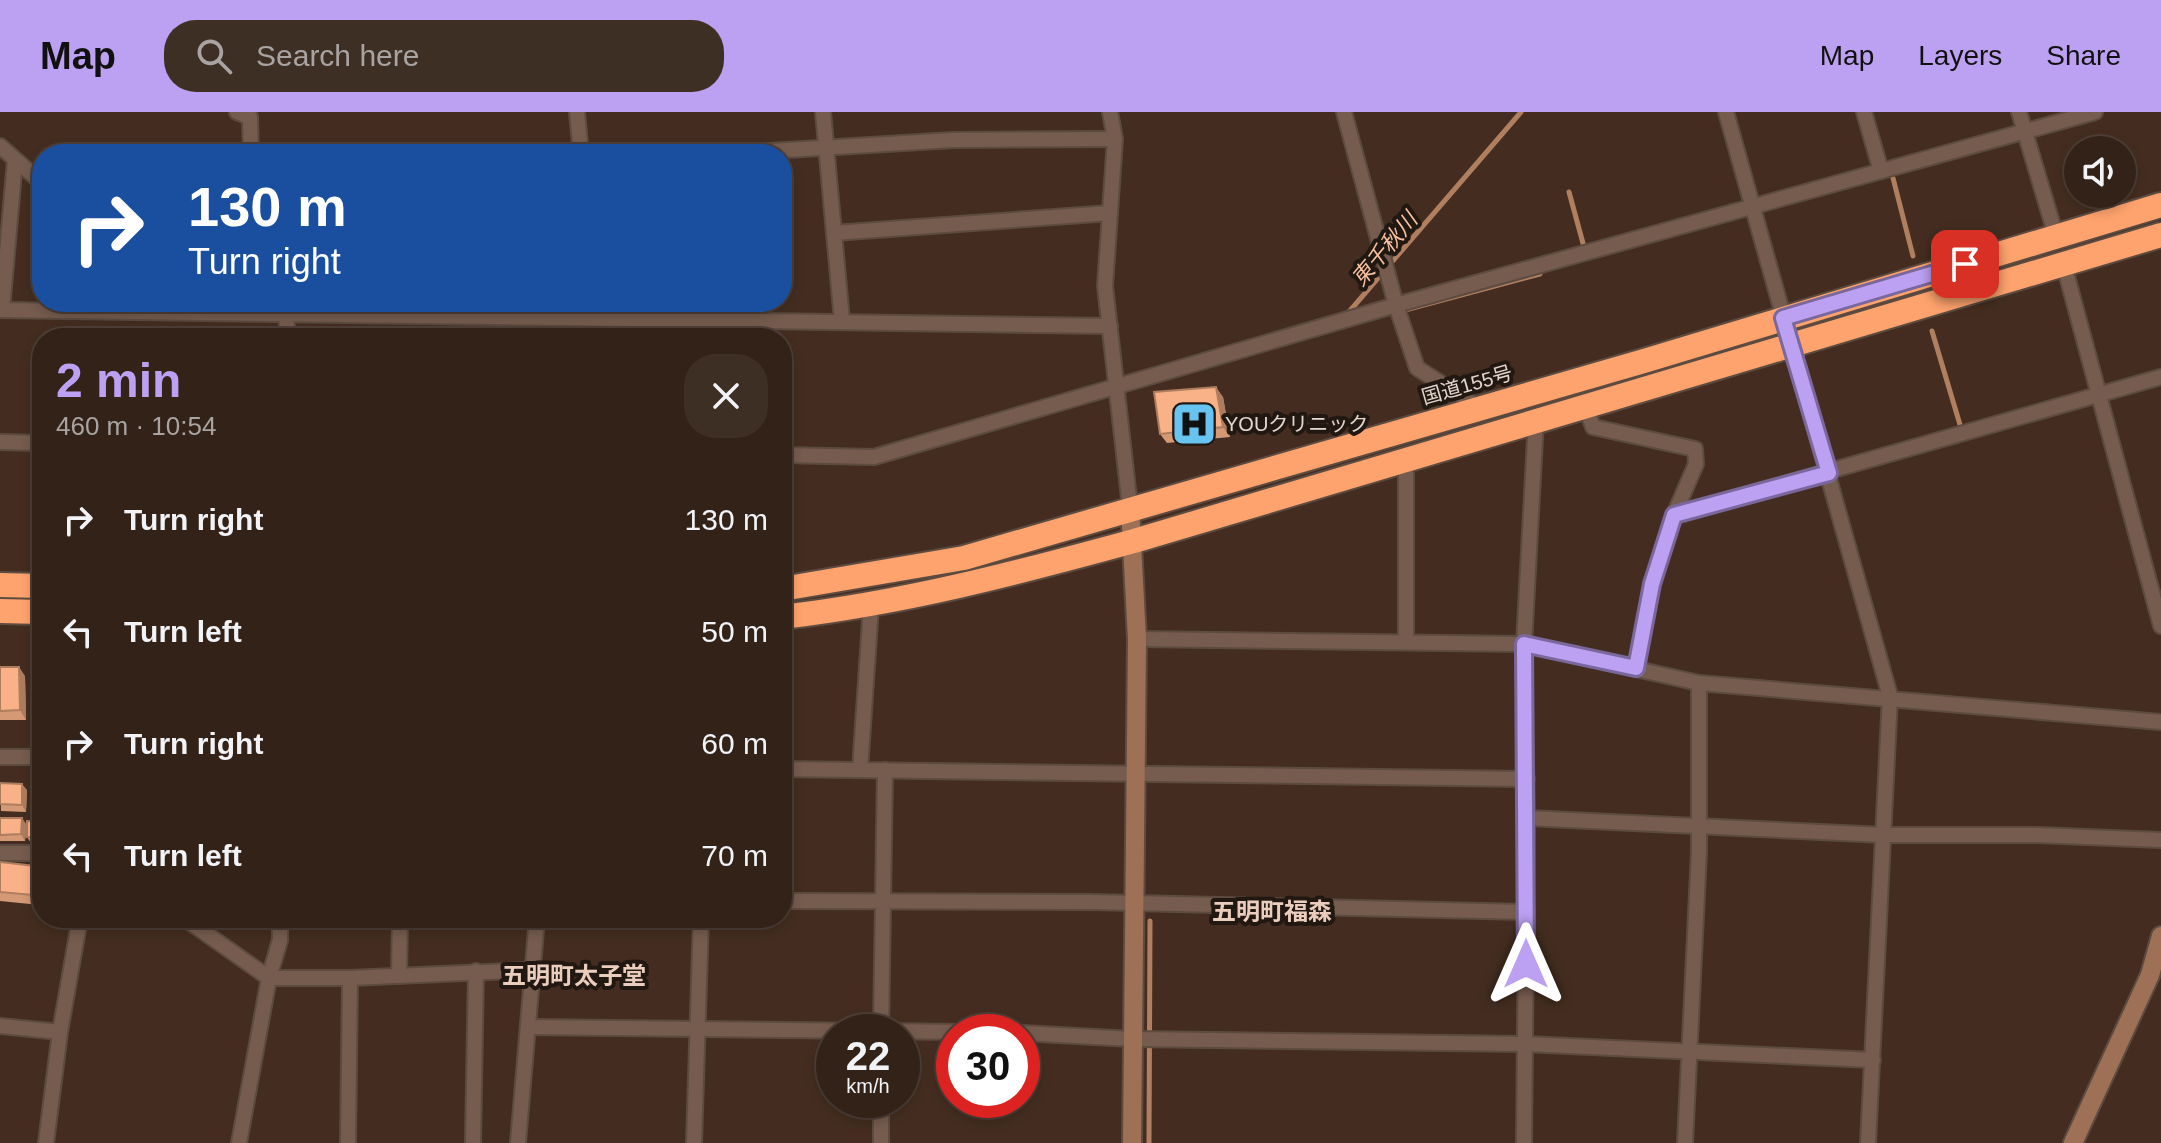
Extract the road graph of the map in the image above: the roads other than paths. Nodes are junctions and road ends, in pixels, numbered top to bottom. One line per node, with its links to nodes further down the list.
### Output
1 (237, 112): 12 (street)
2 (577, 112): 13 (street)
3 (823, 112): 15 (street)
4 (1110, 112): 11 (street)
5 (1344, 112): 28 (street)
6 (1726, 112): 21 (street)
7 (1864, 112): 18 (street)
8 (2019, 112): 10 (street)
9 (2095, 112): 10 (street)
10 (2024, 132): 18 (street); 25 (street)
11 (1115, 139): 15 (street); 22 (street)
12 (251, 144)
13 (580, 144)
14 (0, 146): 17 (street)
15 (826, 147): 16 (street); 23 (street)
16 (792, 149)
17 (15, 160): 19 (street); 26 (street)
18 (1881, 171): 21 (street)
19 (32, 174)
20 (2161, 205): 25 (highway, 国道155号)
21 (1751, 206): 28 (street); 34 (street)
22 (1110, 213): 23 (street); 37 (street)
23 (834, 233): 36 (street)
24 (2161, 235): 27 (highway)
25 (2056, 236): 34 (highway, 国道155号)
26 (4, 238): 29 (street)
27 (2064, 265): 39 (highway); 42 (street)
28 (1396, 305): 41 (street); 44 (street)
29 (1, 310): 30 (street)
30 (32, 310)
31 (395, 312): 33 (street)
32 (532, 312): 33 (street)
33 (530, 317): 35 (street)
34 (1783, 318): 39 (street); 44 (highway, 国道155号)
35 (703, 319): 36 (street); 38 (street)
36 (842, 321): 37 (street)
37 (1110, 326): 41 (street)
38 (703, 328)
39 (1790, 344): 43 (highway); 50 (street)
40 (2161, 377): 42 (street)
41 (1117, 386): 48 (street); 51 (street)
42 (2100, 395): 50 (street); 61 (street)
43 (1585, 405): 45 (highway); 52 (street)
44 (1478, 407): 51 (highway, 国道155号)
45 (1536, 420): 49 (highway); 64 (street)
46 (0, 442): 47 (street)
47 (32, 443)
48 (792, 455)
49 (1406, 457): 53 (highway); 63 (street)
50 (1829, 473): 52 (street); 67 (street)
51 (1130, 507): 53 (street); 56 (highway, 国道155号)
52 (1674, 515): 65 (street)
53 (1134, 541): 57 (highway); 62 (street)
54 (0, 585): 55 (highway)
55 (32, 586)
56 (792, 587)
57 (871, 606): 60 (highway); 72 (street)
58 (0, 611): 59 (highway)
59 (32, 612)
60 (792, 616)
61 (2161, 626)
62 (1137, 639): 63 (street); 74 (street)
63 (1406, 642): 64 (street)
64 (1524, 644): 65 (street); 75 (street)
65 (1636, 668): 66 (street)
66 (1699, 683): 67 (street); 77 (street)
67 (1890, 696): 68 (street); 78 (street)
68 (2161, 722)
69 (0, 757): 70 (street)
70 (32, 757)
71 (792, 769): 72 (street)
72 (860, 770): 73 (street)
73 (885, 770): 74 (street); 83 (street)
74 (1138, 775): 75 (street); 84 (street)
75 (1527, 779): 76 (street)
76 (1527, 818): 77 (street); 85 (street)
77 (1699, 825): 78 (street); 107 (street)
78 (1884, 835): 79 (street); 108 (street)
79 (2161, 840)
80 (0, 853): 81 (street)
81 (32, 853)
82 (792, 901): 83 (street)
83 (883, 901): 84 (street); 98 (street)
84 (1135, 906): 85 (street); 105 (street)
85 (1527, 912): 106 (street)
86 (78, 928): 103 (street)
87 (198, 928): 96 (street)
88 (280, 928): 96 (street)
89 (400, 928): 95 (street)
90 (536, 928): 93 (street)
91 (701, 928): 101 (street)
92 (2161, 936): 121 (street)
93 (533, 970): 94 (street); 100 (street)
94 (476, 971): 95 (street); 113 (street)
95 (399, 976): 97 (street)
96 (269, 978): 97 (street); 111 (street)
97 (350, 978): 112 (street)
98 (881, 1014)
99 (0, 1026): 103 (street)
100 (528, 1027): 101 (street); 114 (street)
101 (696, 1030): 102 (street); 115 (street)
102 (816, 1031)
103 (60, 1032): 110 (street)
104 (1040, 1034): 105 (street)
105 (1132, 1039): 106 (street); 117 (street)
106 (1526, 1044): 107 (street); 118 (street)
107 (1688, 1053): 108 (street); 119 (street)
108 (1873, 1060): 120 (street)
109 (881, 1118): 116 (street)
110 (46, 1143)
111 (239, 1143)
112 (348, 1143)
113 (473, 1143)
114 (518, 1143)
115 (694, 1143)
116 (881, 1143)
117 (1132, 1143)
118 (1524, 1143)
119 (1685, 1143)
120 (1868, 1143)
121 (2073, 1143)

